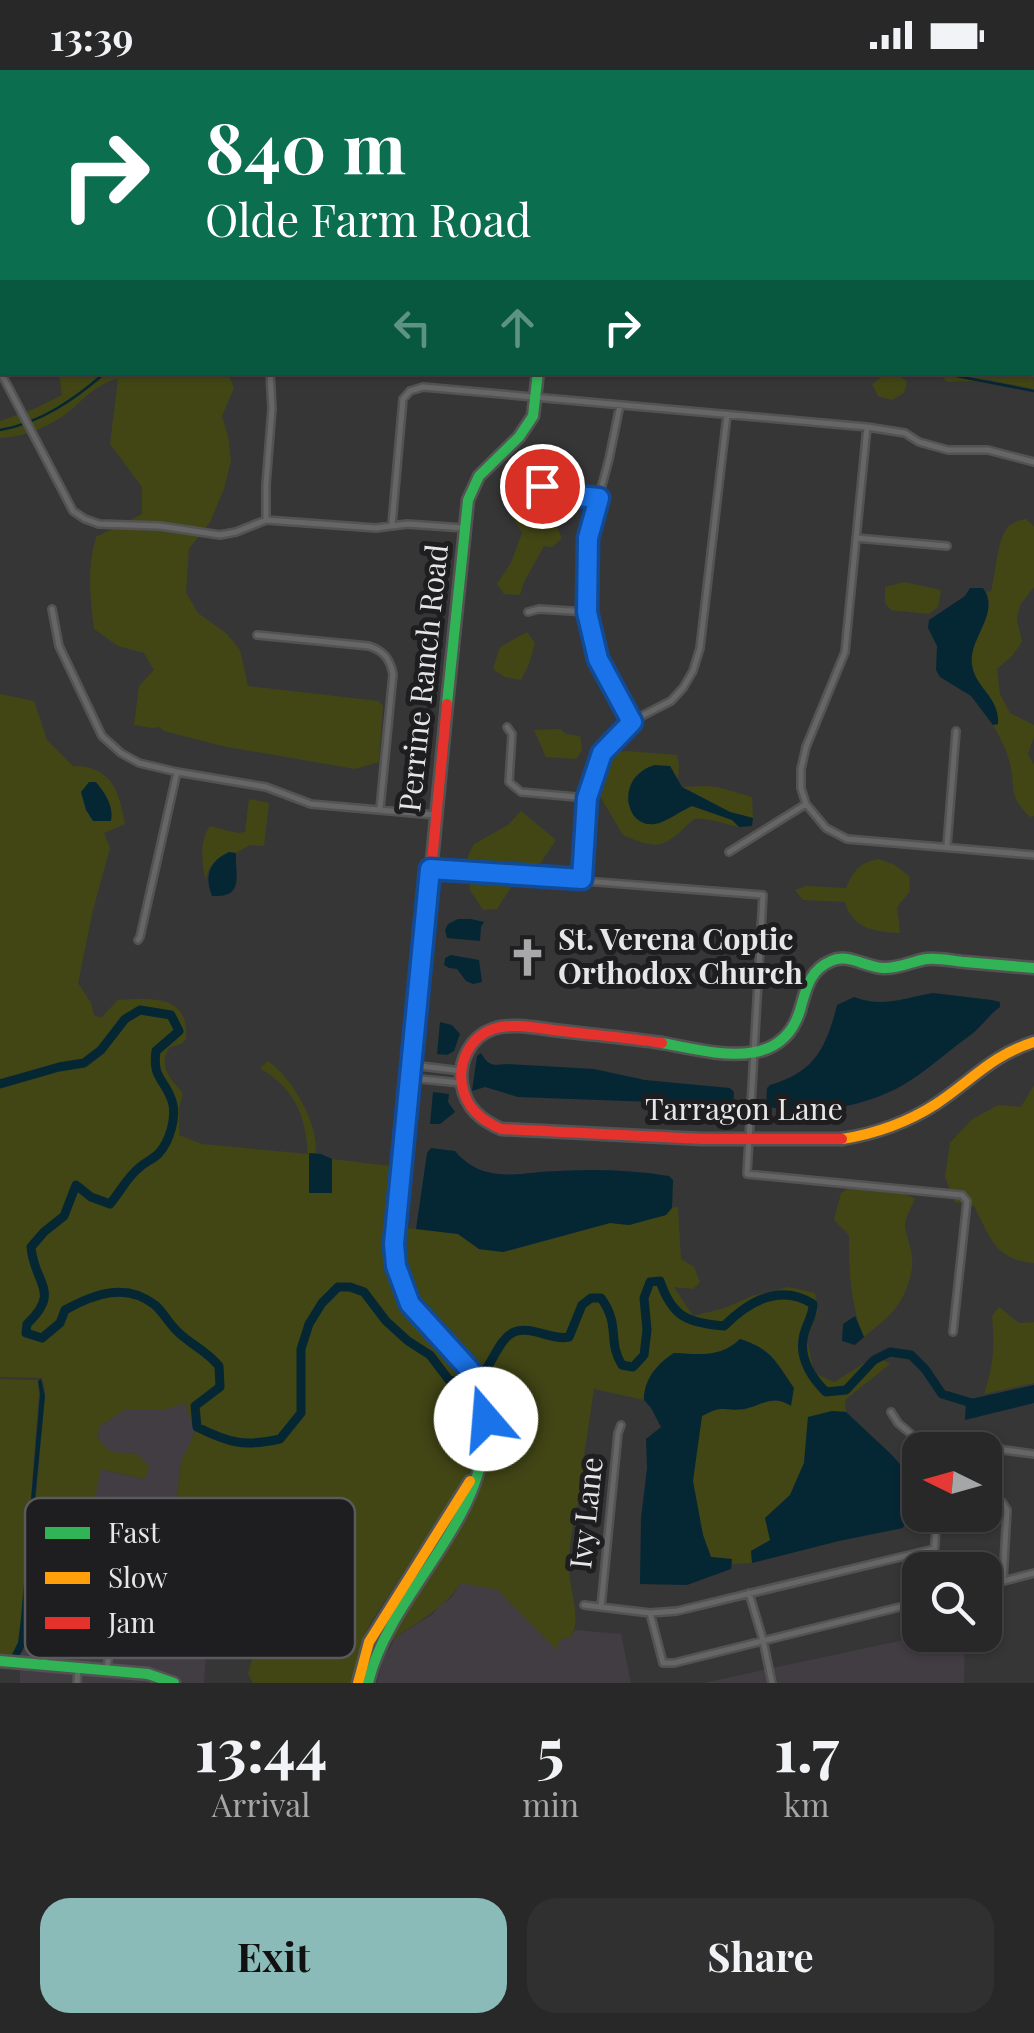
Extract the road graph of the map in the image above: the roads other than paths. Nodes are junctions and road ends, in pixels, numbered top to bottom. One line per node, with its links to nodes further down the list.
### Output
1 (2, 375): 11 (street)
2 (270, 375): 11 (street)
3 (538, 375): 4 (street, Perrine Ranch Road)
4 (536, 396): 5 (street); 12 (street); 13 (street, Perrine Ranch Road)
5 (620, 405): 6 (street); 10 (street)
6 (728, 415): 7 (street); 20 (street)
7 (867, 426): 8 (street); 14 (street)
8 (1034, 462)
9 (542, 486): 10 (street)
10 (599, 498): 18 (street)
11 (266, 520): 12 (street)
12 (392, 524): 13 (street)
13 (464, 528): 27 (street, Perrine Ranch Road)
14 (856, 538): 15 (street); 25 (street)
15 (947, 546)
16 (52, 609): 23 (street)
17 (528, 612): 18 (street)
18 (587, 612): 20 (street)
19 (257, 635): 26 (street)
20 (632, 722): 24 (street)
21 (507, 726): 24 (street)
22 (956, 731): 28 (street)
23 (178, 772): 26 (street); 33 (street)
24 (587, 798): 32 (street)
25 (806, 804): 28 (street); 29 (street)
26 (380, 809): 27 (street)
27 (435, 816): 31 (street, Perrine Ranch Road)
28 (947, 846): 30 (street)
29 (729, 852)
30 (1034, 854)
31 (430, 869): 32 (street); 37 (street, Perrine Ranch Road)
32 (582, 879): 36 (street)
33 (138, 940)
34 (1034, 968): 36 (street)
35 (1034, 1042): 40 (street, Tarragon Lane)
36 (754, 1052): 38 (street); 40 (street)
37 (412, 1065): 38 (street); 39 (street, Perrine Ranch Road)
38 (462, 1077): 39 (street); 40 (street, Tarragon Lane)
39 (410, 1078): 47 (street, Perrine Ranch Road)
40 (749, 1140): 41 (street)
41 (953, 1332)
42 (891, 1412): 44 (street)
43 (621, 1425): 56 (street, Ivy Lane)
44 (909, 1432)
45 (1002, 1449): 46 (street)
46 (1034, 1454)
47 (480, 1461): 67 (street, Perrine Ranch Road); 68 (street, Perrine Ranch Road)
48 (1002, 1502): 52 (street)
49 (936, 1532): 50 (street)
50 (934, 1550): 53 (street)
51 (1034, 1573): 52 (street)
52 (1003, 1581)
53 (750, 1593): 57 (street); 58 (street)
54 (584, 1606): 56 (street)
55 (902, 1606): 58 (street)
56 (601, 1607): 57 (street)
57 (650, 1612): 58 (street)
58 (763, 1640): 69 (street)
59 (45, 1658): 62 (street)
60 (108, 1658): 64 (street)
61 (0, 1661): 62 (street)
62 (44, 1665): 63 (street)
63 (78, 1668): 64 (street); 65 (street)
64 (107, 1670): 66 (street)
65 (77, 1683)
66 (174, 1683)
67 (358, 1683)
68 (368, 1683)
69 (772, 1683)

